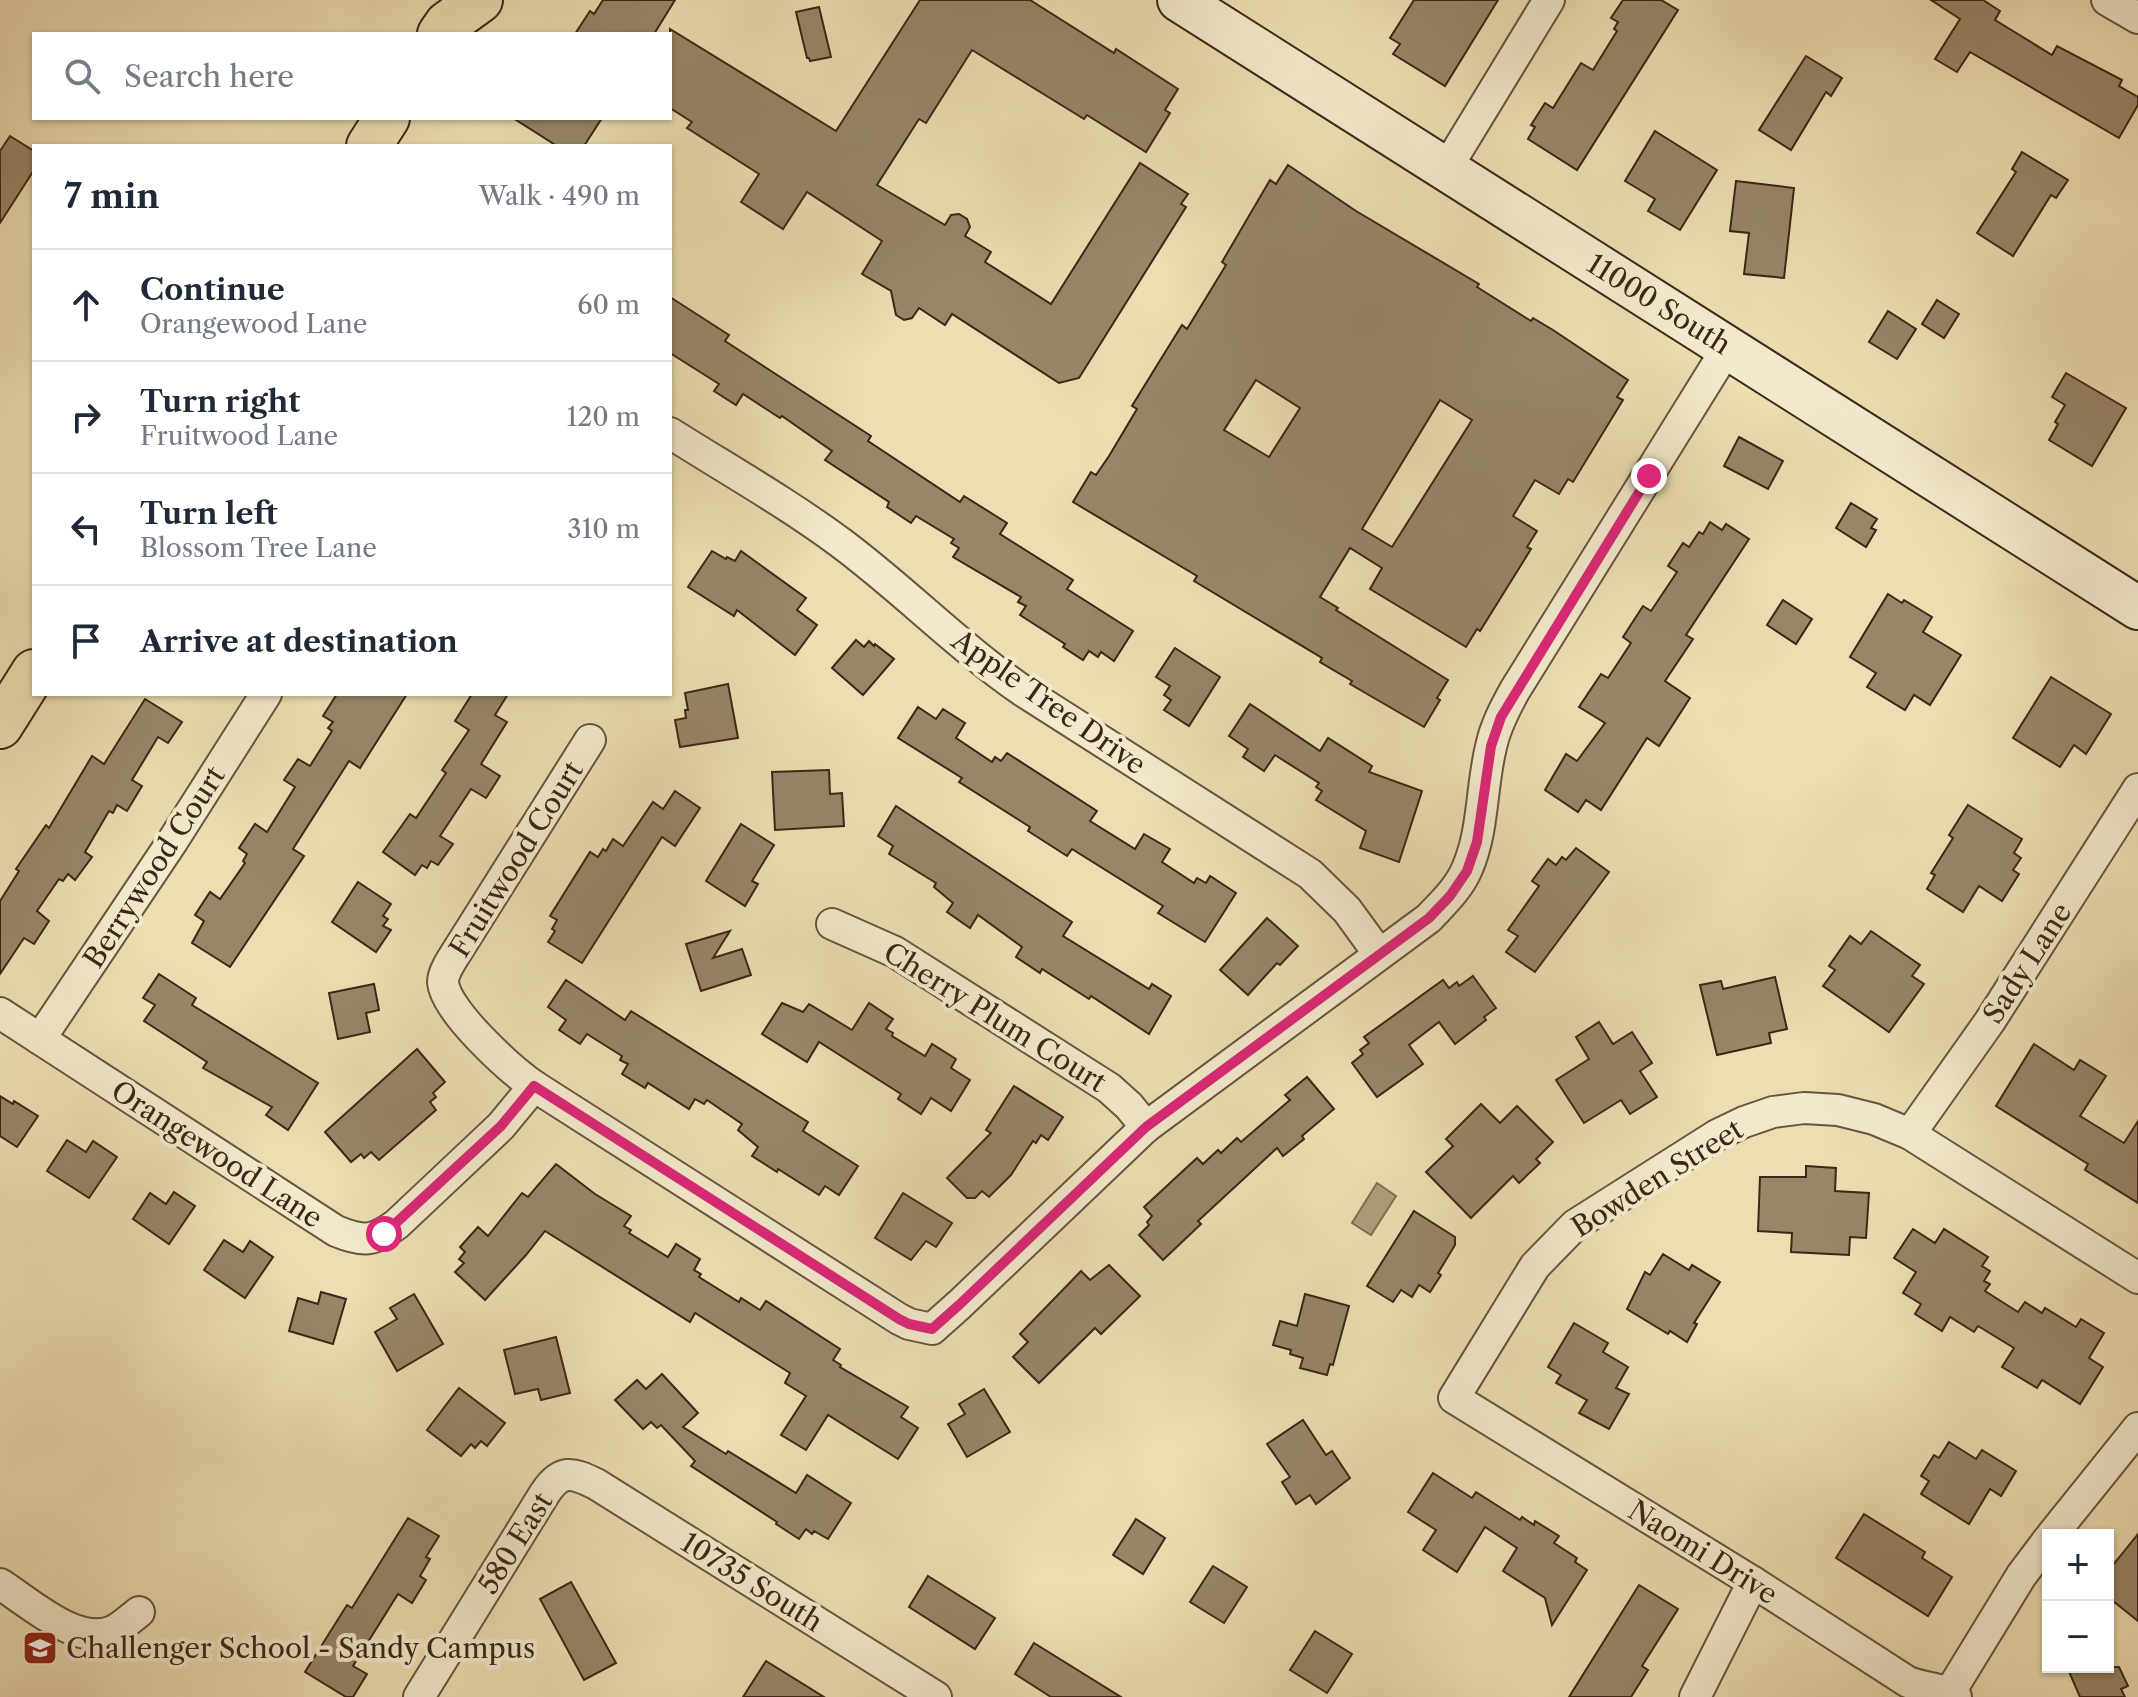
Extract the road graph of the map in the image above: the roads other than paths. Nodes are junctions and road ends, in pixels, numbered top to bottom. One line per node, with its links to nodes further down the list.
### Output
1 (1179, 0): 7 (street, 11000 South)
2 (1549, 0): 7 (street)
3 (2107, 0): 4 (street)
4 (2138, 18)
5 (386, 120): 6 (main road)
6 (370, 144)
7 (1446, 169): 8 (street, 11000 South)
8 (1728, 347): 10 (street, 11000 South); 17 (street)
9 (672, 434): 17 (street, Apple Tree Drive)
10 (2138, 608)
11 (32, 675): 13 (main road)
12 (265, 696): 19 (street, Berrywood Court)
13 (0, 726)
14 (590, 740): 20 (street, Fruitwood Court)
15 (2138, 789): 22 (street, Sady Lane)
16 (832, 924): 21 (street, Cherry Plum Court)
17 (1379, 954): 21 (street)
18 (0, 1013): 19 (street, Orangewood Lane)
19 (40, 1039): 20 (street, Orangewood Lane)
20 (534, 1086): 21 (street)
21 (1146, 1127)
22 (1910, 1134): 23 (street, Bowden Street); 24 (street, Bowden Street)
23 (2138, 1278)
24 (1454, 1398): 29 (street, Naomi Drive)
25 (2138, 1428): 27 (street)
26 (565, 1474): 33 (street, 580 East); 34 (street, 10735 South)
27 (2056, 1529)
28 (2042, 1548): 32 (street)
29 (1753, 1582): 32 (street, Naomi Drive); 35 (street)
30 (0, 1584): 31 (street)
31 (139, 1612)
32 (1953, 1694)
33 (419, 1697)
34 (936, 1697)
35 (1695, 1697)

